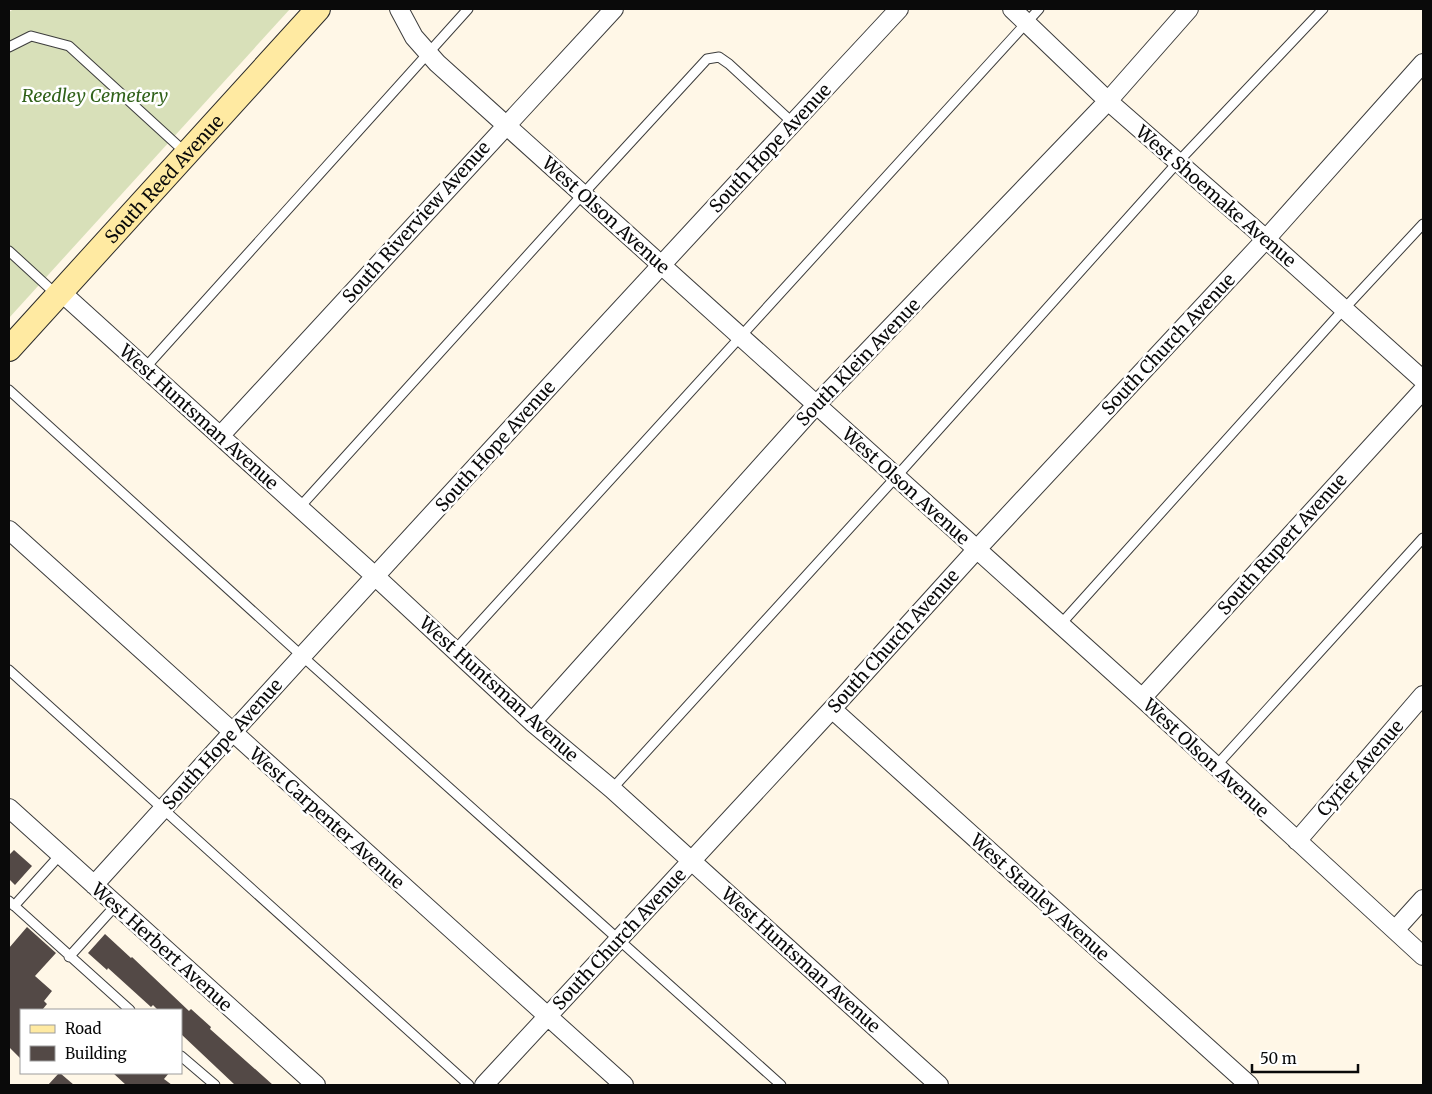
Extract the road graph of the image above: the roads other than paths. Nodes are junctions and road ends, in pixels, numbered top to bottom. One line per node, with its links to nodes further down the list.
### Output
1 (318, 9): 17 (street, South Reed Avenue)
2 (399, 9): 12 (street, West Olson Avenue)
3 (468, 9): 12 (lane)
4 (614, 9): 16 (street, South Riverview Avenue)
5 (899, 9): 15 (street, South Hope Avenue)
6 (1012, 9): 10 (street, West Shoemake Avenue)
7 (1039, 9): 10 (lane)
8 (1189, 9): 14 (street, South Klein Avenue)
9 (1323, 9): 18 (lane)
10 (1026, 23): 14 (street, West Shoemake Avenue); 26 (lane)
11 (9, 47): 17 (lane)
12 (428, 53): 16 (street, West Olson Avenue); 28 (lane)
13 (1423, 63): 21 (street, South Church Avenue)
14 (1108, 101): 18 (street, West Shoemake Avenue); 32 (street, South Klein Avenue)
15 (793, 123): 19 (lane); 23 (street, South Hope Avenue)
16 (506, 124): 19 (street, West Olson Avenue); 33 (street, South Riverview Avenue)
17 (186, 154): 24 (street, South Reed Avenue)
18 (1178, 162): 21 (street, West Shoemake Avenue); 34 (lane)
19 (583, 194): 23 (street, West Olson Avenue); 35 (lane)
20 (1423, 224): 25 (lane)
21 (1266, 239): 25 (street, West Shoemake Avenue); 38 (street, South Church Avenue)
22 (9, 251): 24 (lane)
23 (661, 265): 26 (street, West Olson Avenue); 39 (street, South Hope Avenue)
24 (60, 294): 27 (street, South Reed Avenue); 28 (street, West Huntsman Avenue)
25 (1344, 309): 29 (street, West Shoemake Avenue); 40 (lane)
26 (740, 337): 32 (street, West Olson Avenue); 41 (lane)
27 (9, 349)
28 (145, 368): 33 (street, West Huntsman Avenue)
29 (1423, 380)
30 (9, 390): 42 (lane)
31 (1423, 390): 45 (street, South Rupert Avenue)
32 (816, 405): 34 (street, West Olson Avenue); 47 (street, South Klein Avenue)
33 (220, 436): 35 (street, West Huntsman Avenue)
34 (896, 477): 38 (street, West Olson Avenue); 50 (lane)
35 (299, 508): 39 (street, West Huntsman Avenue)
36 (9, 530): 48 (street, West Carpenter Avenue)
37 (1423, 538): 49 (lane)
38 (977, 549): 40 (street, West Olson Avenue); 46 (street, South Church Avenue)
39 (376, 577): 41 (street, West Huntsman Avenue); 42 (street, South Hope Avenue)
40 (1060, 625): 45 (street, West Olson Avenue)
41 (455, 650): 47 (street, West Huntsman Avenue)
42 (302, 656): 48 (street, South Hope Avenue); 61 (lane)
43 (9, 670): 52 (lane)
44 (1423, 695): 53 (street, Cyrier Avenue)
45 (1142, 698): 49 (street, West Olson Avenue)
46 (832, 709): 55 (street, South Church Avenue); 74 (street, West Stanley Avenue)
47 (532, 722): 50 (street, West Huntsman Avenue)
48 (232, 732): 52 (street, South Hope Avenue); 65 (street, West Carpenter Avenue)
49 (1216, 766): 53 (street, West Olson Avenue)
50 (612, 789): 55 (street, West Huntsman Avenue)
51 (9, 808): 54 (street, West Herbert Avenue)
52 (163, 810): 56 (street, South Hope Avenue); 69 (lane)
53 (1297, 840): 60 (street, West Olson Avenue)
54 (60, 855): 56 (street, West Herbert Avenue); 58 (lane)
55 (690, 861): 61 (street, South Church Avenue); 73 (street, West Huntsman Avenue)
56 (94, 885): 59 (street, West Herbert Avenue)
57 (1423, 899): 60 (street)
58 (12, 903): 62 (lane)
59 (116, 905): 62 (lane); 68 (street, West Herbert Avenue)
60 (1395, 930): 63 (street, West Olson Avenue)
61 (618, 939): 65 (street, South Church Avenue); 72 (lane)
62 (69, 956): 64 (lane)
63 (1423, 956)
64 (129, 1009)
65 (547, 1016): 70 (street, South Church Avenue); 71 (street, West Carpenter Avenue)
66 (182, 1057): 67 (lane)
67 (213, 1085)
68 (316, 1085)
69 (469, 1085)
70 (484, 1085)
71 (624, 1085)
72 (781, 1085)
73 (939, 1085)
74 (1249, 1085)

